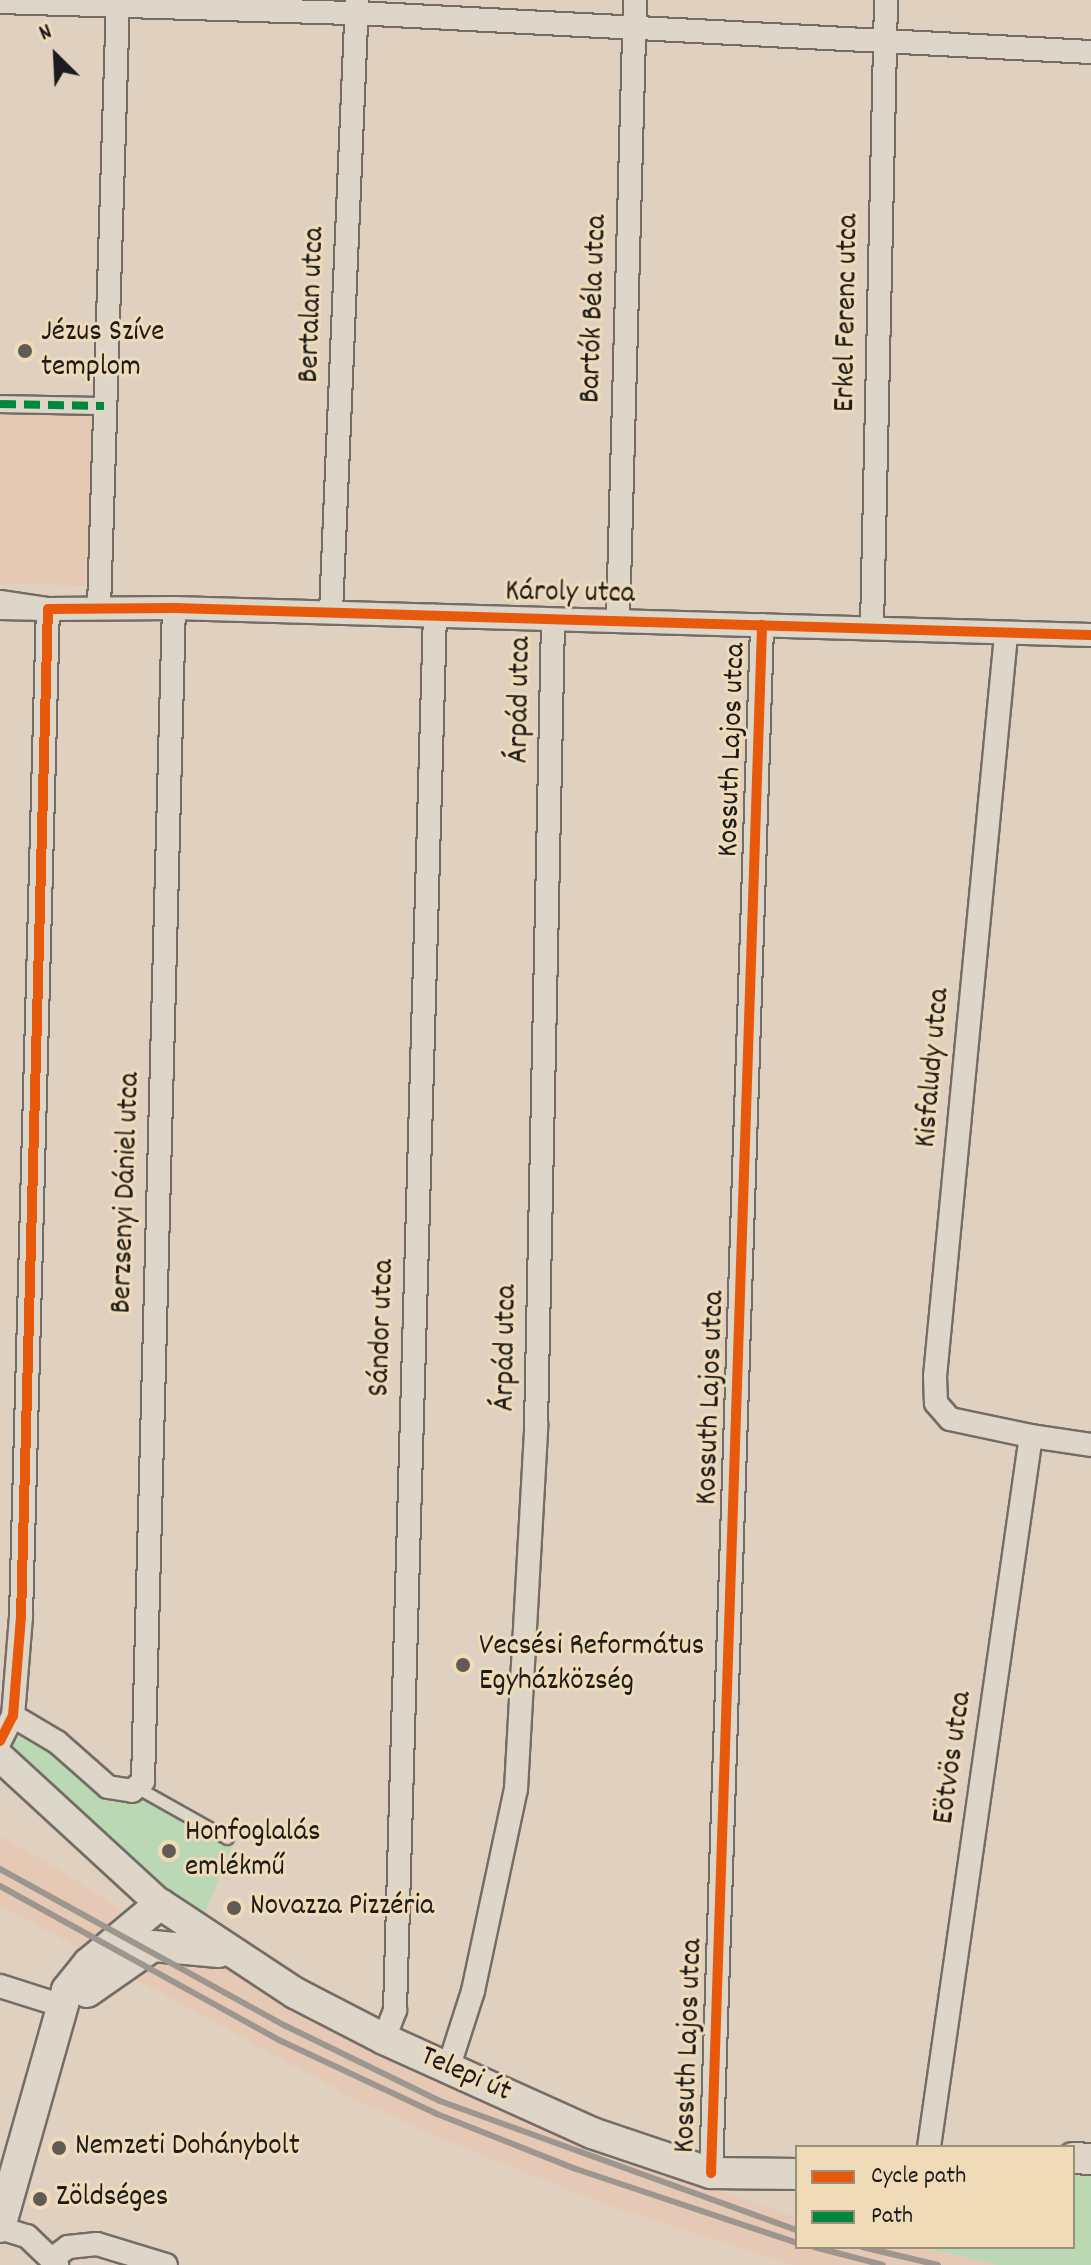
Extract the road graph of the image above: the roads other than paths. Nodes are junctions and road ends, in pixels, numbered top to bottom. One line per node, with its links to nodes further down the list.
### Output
1 (635, 0): 6 (street, Bartók Béla utca)
2 (886, 0): 7 (street, Erkel Ferenc utca)
3 (0, 2): 4 (street)
4 (118, 3): 5 (street); 10 (street)
5 (356, 6): 6 (street); 15 (street, Bertalan utca)
6 (634, 28): 7 (street); 18 (street, Bartók Béla utca)
7 (885, 40): 8 (street); 20 (street, Erkel Ferenc utca)
8 (1091, 52)
9 (0, 404): 10 (street)
10 (104, 406): 12 (street)
11 (0, 605): 14 (street, Károly utca)
12 (99, 608): 13 (street, Károly utca); 14 (street, Károly utca)
13 (174, 608): 15 (street, Károly utca); 28 (street, Berzsenyi Dániel utca)
14 (48, 609): 25 (street)
15 (331, 612): 16 (street, Károly utca)
16 (435, 616): 17 (street, Károly utca); 35 (street, Sándor utca)
17 (553, 620): 18 (street, Károly utca); 36 (street, Árpád utca)
18 (618, 620): 19 (street, Károly utca)
19 (762, 625): 20 (street, Károly utca); 39 (street, Kossuth Lajos utca)
20 (872, 627): 21 (street, Károly utca)
21 (1006, 635): 22 (street, Károly utca); 23 (street, Kisfaludy utca)
22 (1091, 635)
23 (1031, 1436): 24 (street); 38 (street, Eötvös utca)
24 (1091, 1445)
25 (7, 1712): 26 (street); 28 (street)
26 (0, 1741)
27 (0, 1757): 30 (street)
28 (140, 1784): 29 (lane)
29 (227, 1838)
30 (160, 1904): 31 (main road); 32 (main road, Telepi út); 34 (main road)
31 (153, 1946): 32 (main road); 37 (main road)
32 (229, 1954): 35 (main road, Telepi út)
33 (0, 1986): 34 (street)
34 (60, 2005): 37 (main road)
35 (384, 2039): 36 (main road, Telepi út)
36 (448, 2069): 39 (main road, Telepi út)
37 (46, 2071): 41 (main road)
38 (929, 2145)
39 (711, 2173): 40 (main road, Telepi út)
40 (795, 2174)
41 (0, 2228): 42 (street)
42 (55, 2262): 43 (street)
43 (166, 2265)

